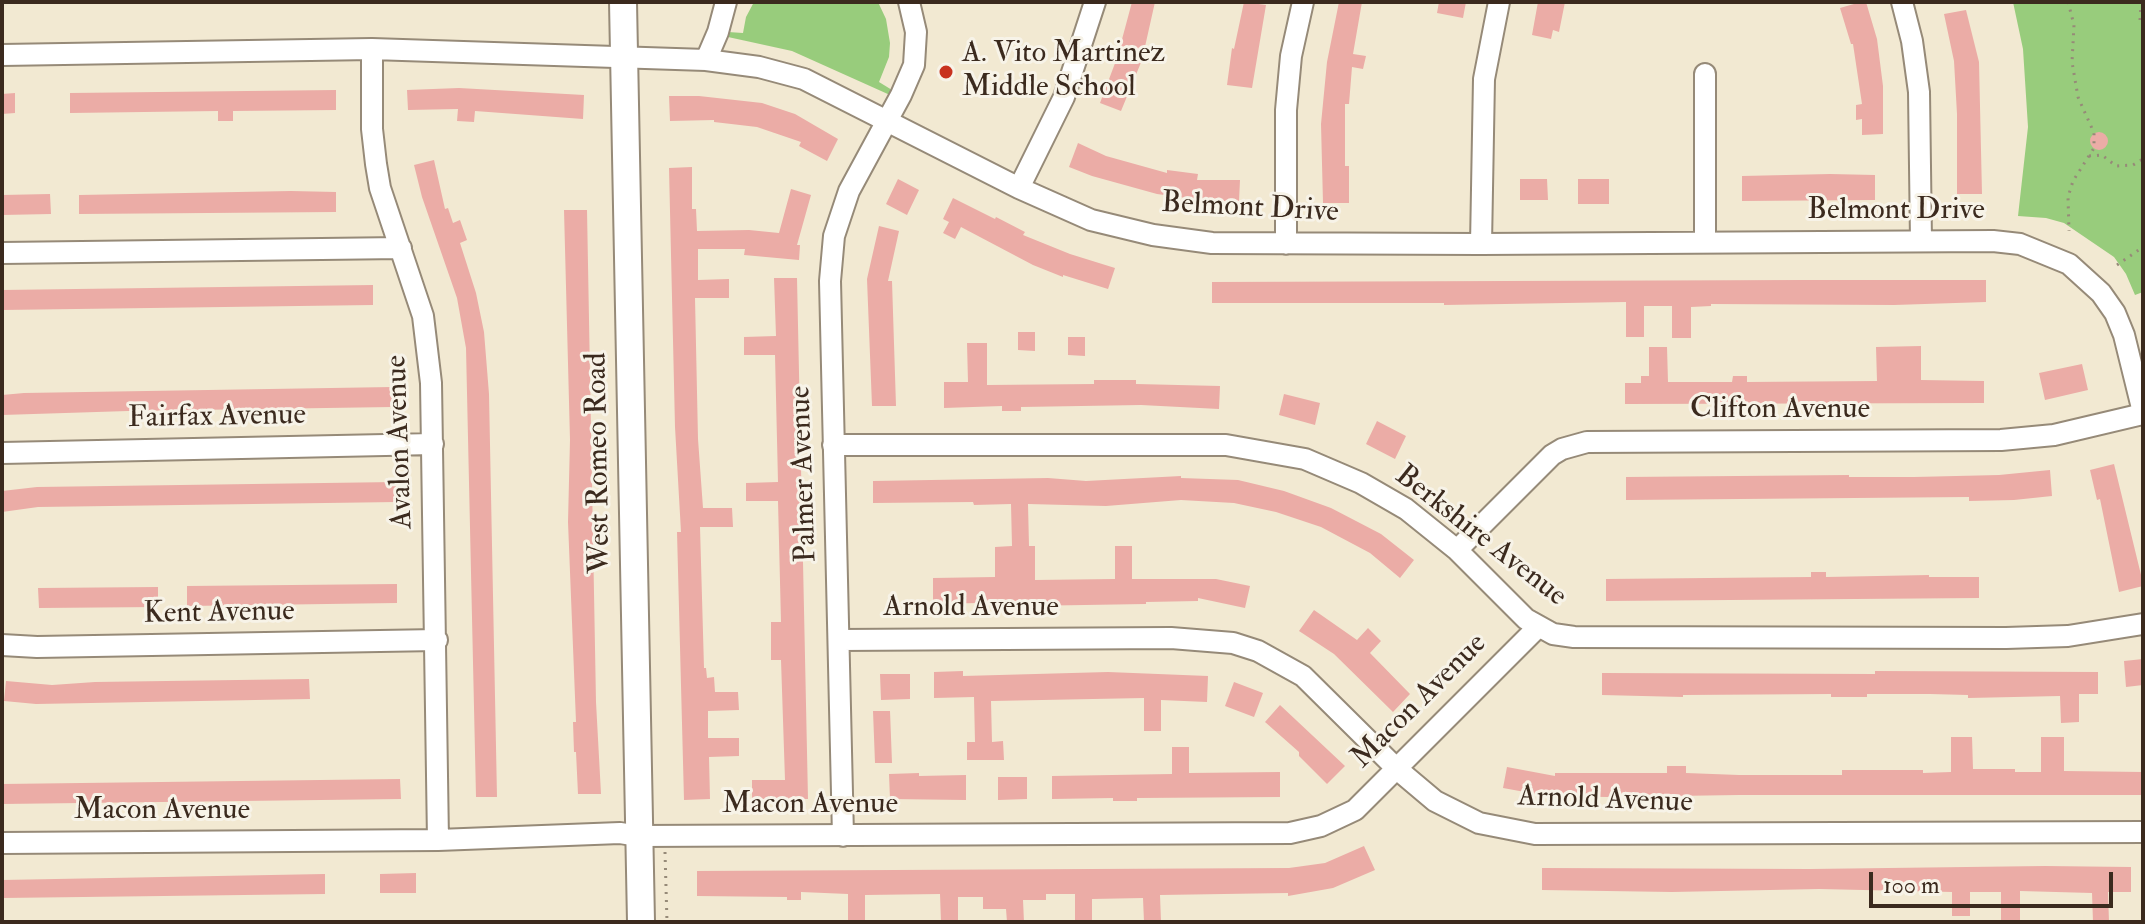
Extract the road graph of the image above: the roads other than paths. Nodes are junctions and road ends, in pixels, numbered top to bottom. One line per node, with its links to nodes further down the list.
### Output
1 (623, 2): 10 (main road, West Romeo Road)
2 (726, 2): 11 (street)
3 (909, 2): 13 (street, Palmer Avenue)
4 (1095, 2): 14 (street)
5 (1303, 2): 17 (street)
6 (1499, 2): 18 (street)
7 (1902, 2): 15 (street)
8 (372, 49): 9 (street, Belmont Drive); 10 (street, Belmont Drive); 19 (street, Avalon Avenue)
9 (2, 55)
10 (624, 58): 11 (street, Belmont Drive); 33 (main road, West Romeo Road)
11 (706, 60): 13 (street, Belmont Drive)
12 (1705, 74): 16 (street)
13 (885, 121): 14 (street, Belmont Drive); 23 (street, Palmer Avenue)
14 (1019, 188): 17 (street, Belmont Drive)
15 (1921, 241): 16 (street, Belmont Drive); 21 (street, Belmont Drive)
16 (1705, 242): 18 (street, Belmont Drive)
17 (1286, 244): 18 (street, Belmont Drive)
18 (1481, 244)
19 (401, 248): 20 (street); 22 (street, Avalon Avenue)
20 (2, 253)
21 (2143, 413): 25 (street, Clifton Avenue)
22 (433, 444): 24 (street, Fairfax Avenue); 28 (street, Avalon Avenue)
23 (833, 445): 25 (street, Berkshire Avenue); 29 (street, Palmer Avenue)
24 (2, 453)
25 (1457, 550): 27 (street, Berkshire Avenue)
26 (2143, 624): 27 (street, Berkshire Avenue)
27 (1538, 627): 31 (street, Macon Avenue)
28 (437, 640): 30 (street, Kent Avenue); 35 (street, Avalon Avenue)
29 (840, 640): 31 (street, Arnold Avenue); 34 (street, Palmer Avenue)
30 (2, 645)
31 (1397, 769): 32 (street, Arnold Avenue); 34 (street, Macon Avenue)
32 (2143, 832)
33 (639, 836): 34 (street, Macon Avenue); 35 (street, Macon Avenue); 37 (main road, West Romeo Road)
34 (843, 836)
35 (438, 840): 36 (street, Macon Avenue)
36 (2, 843)
37 (641, 922)

